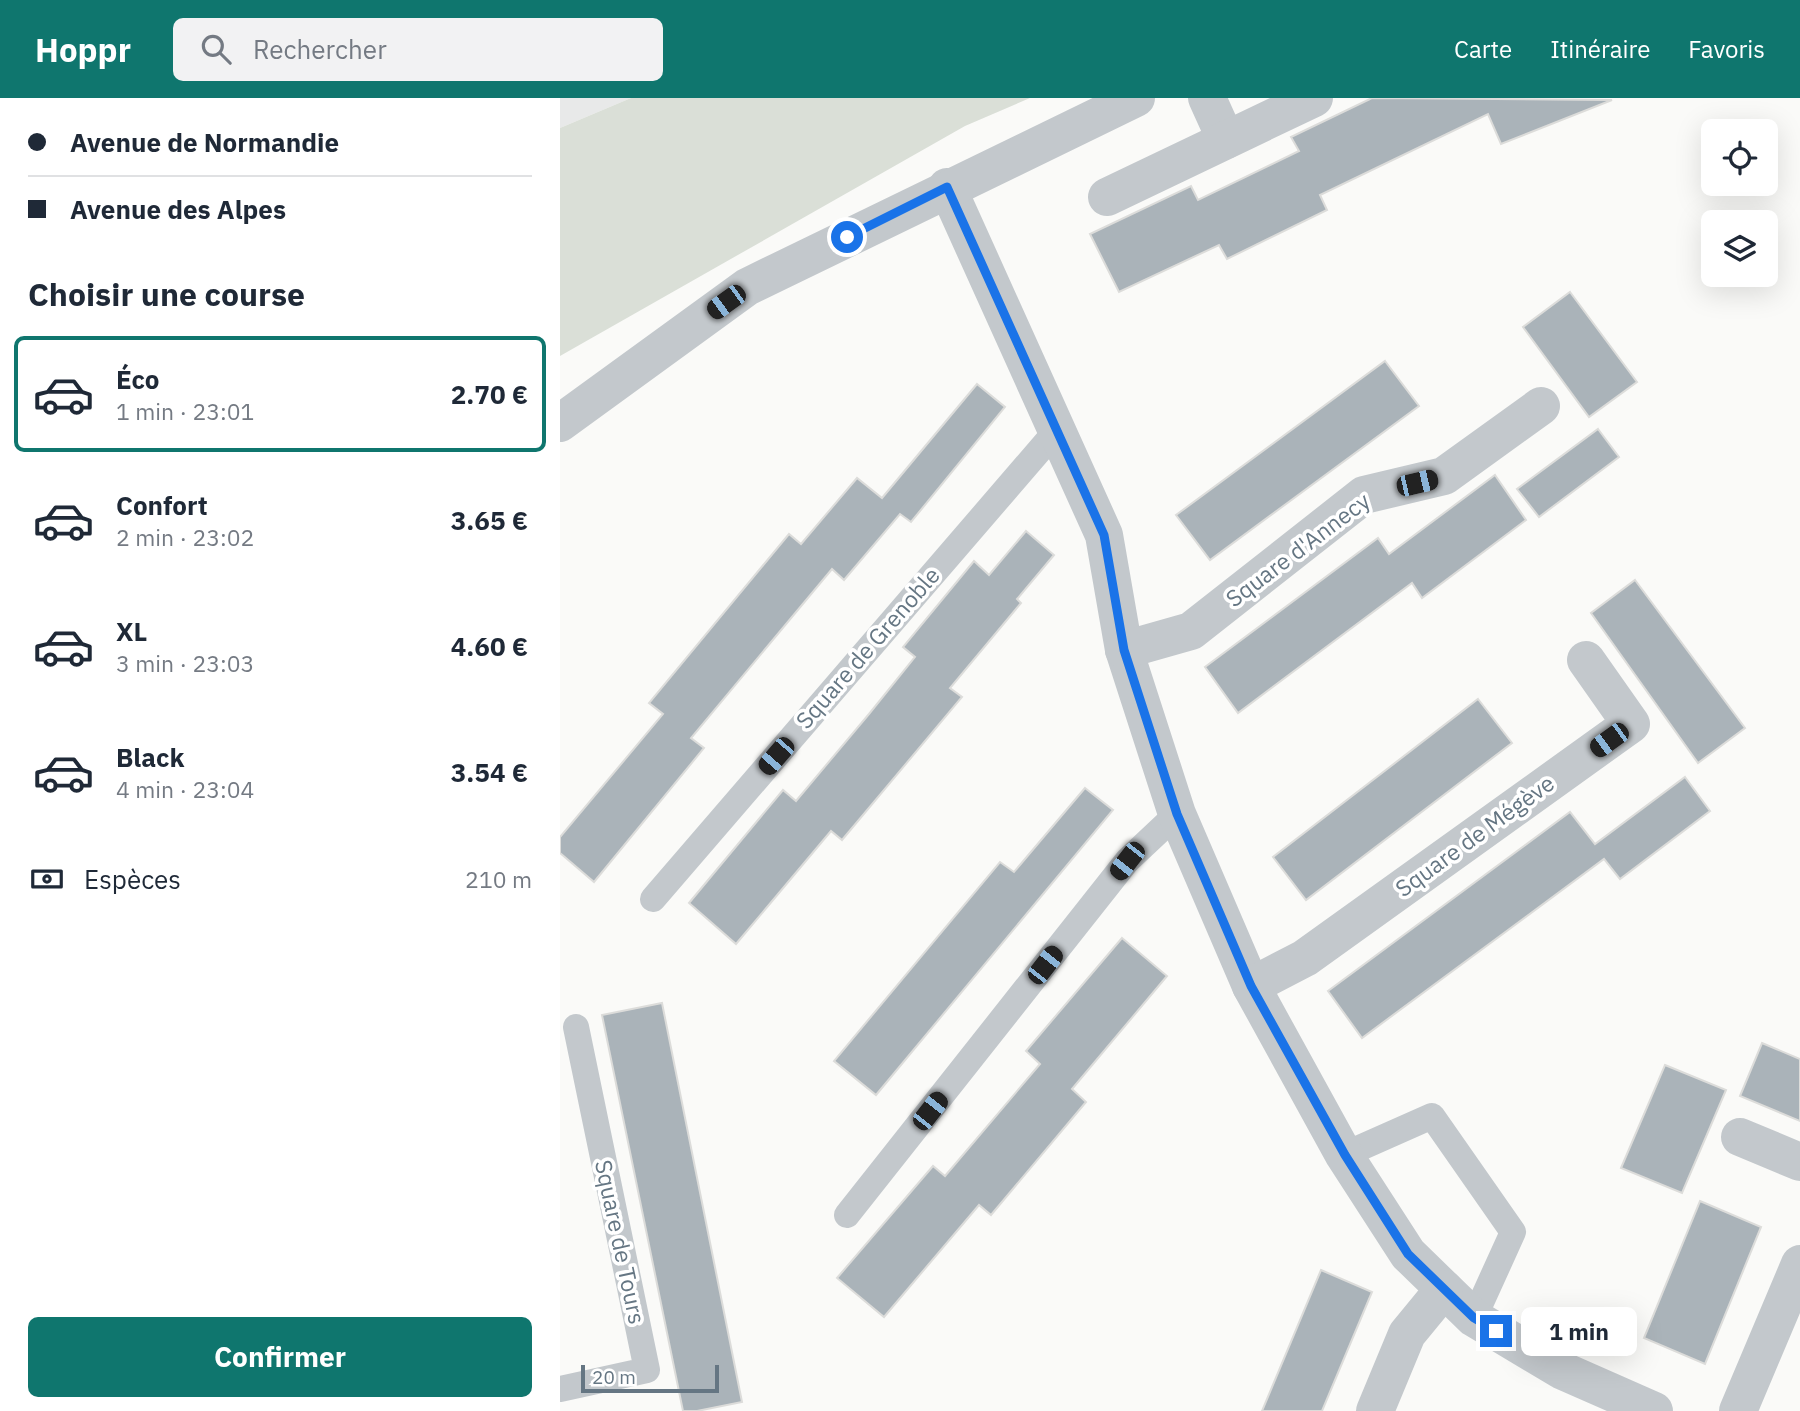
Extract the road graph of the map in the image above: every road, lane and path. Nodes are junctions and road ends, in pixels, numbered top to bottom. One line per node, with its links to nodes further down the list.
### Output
1 (1136, 98): 5 (street)
2 (1207, 98): 4 (street)
3 (1314, 98): 4 (street)
4 (1226, 140): 6 (street)
5 (947, 187): 8 (street); 9 (street)
6 (1107, 197)
7 (1541, 406): 10 (street, Square d'Annecy)
8 (560, 423)
9 (1057, 430): 10 (street); 13 (lane, Square de Grenoble)
10 (1124, 650): 12 (street)
11 (1586, 660): 14 (street, Square de Mégève)
12 (1177, 814): 14 (street); 19 (lane)
13 (653, 899)
14 (1251, 986): 17 (street)
15 (576, 1027): 23 (lane, Square de Tours)
16 (1740, 1137): 18 (street)
17 (1345, 1155): 21 (street); 22 (lane)
18 (1800, 1163)
19 (847, 1215)
20 (1800, 1264): 26 (street)
21 (1444, 1289): 22 (street); 24 (street)
22 (1474, 1318): 25 (street)
23 (560, 1389)
24 (1375, 1411)
25 (1654, 1411)
26 (1738, 1411)

